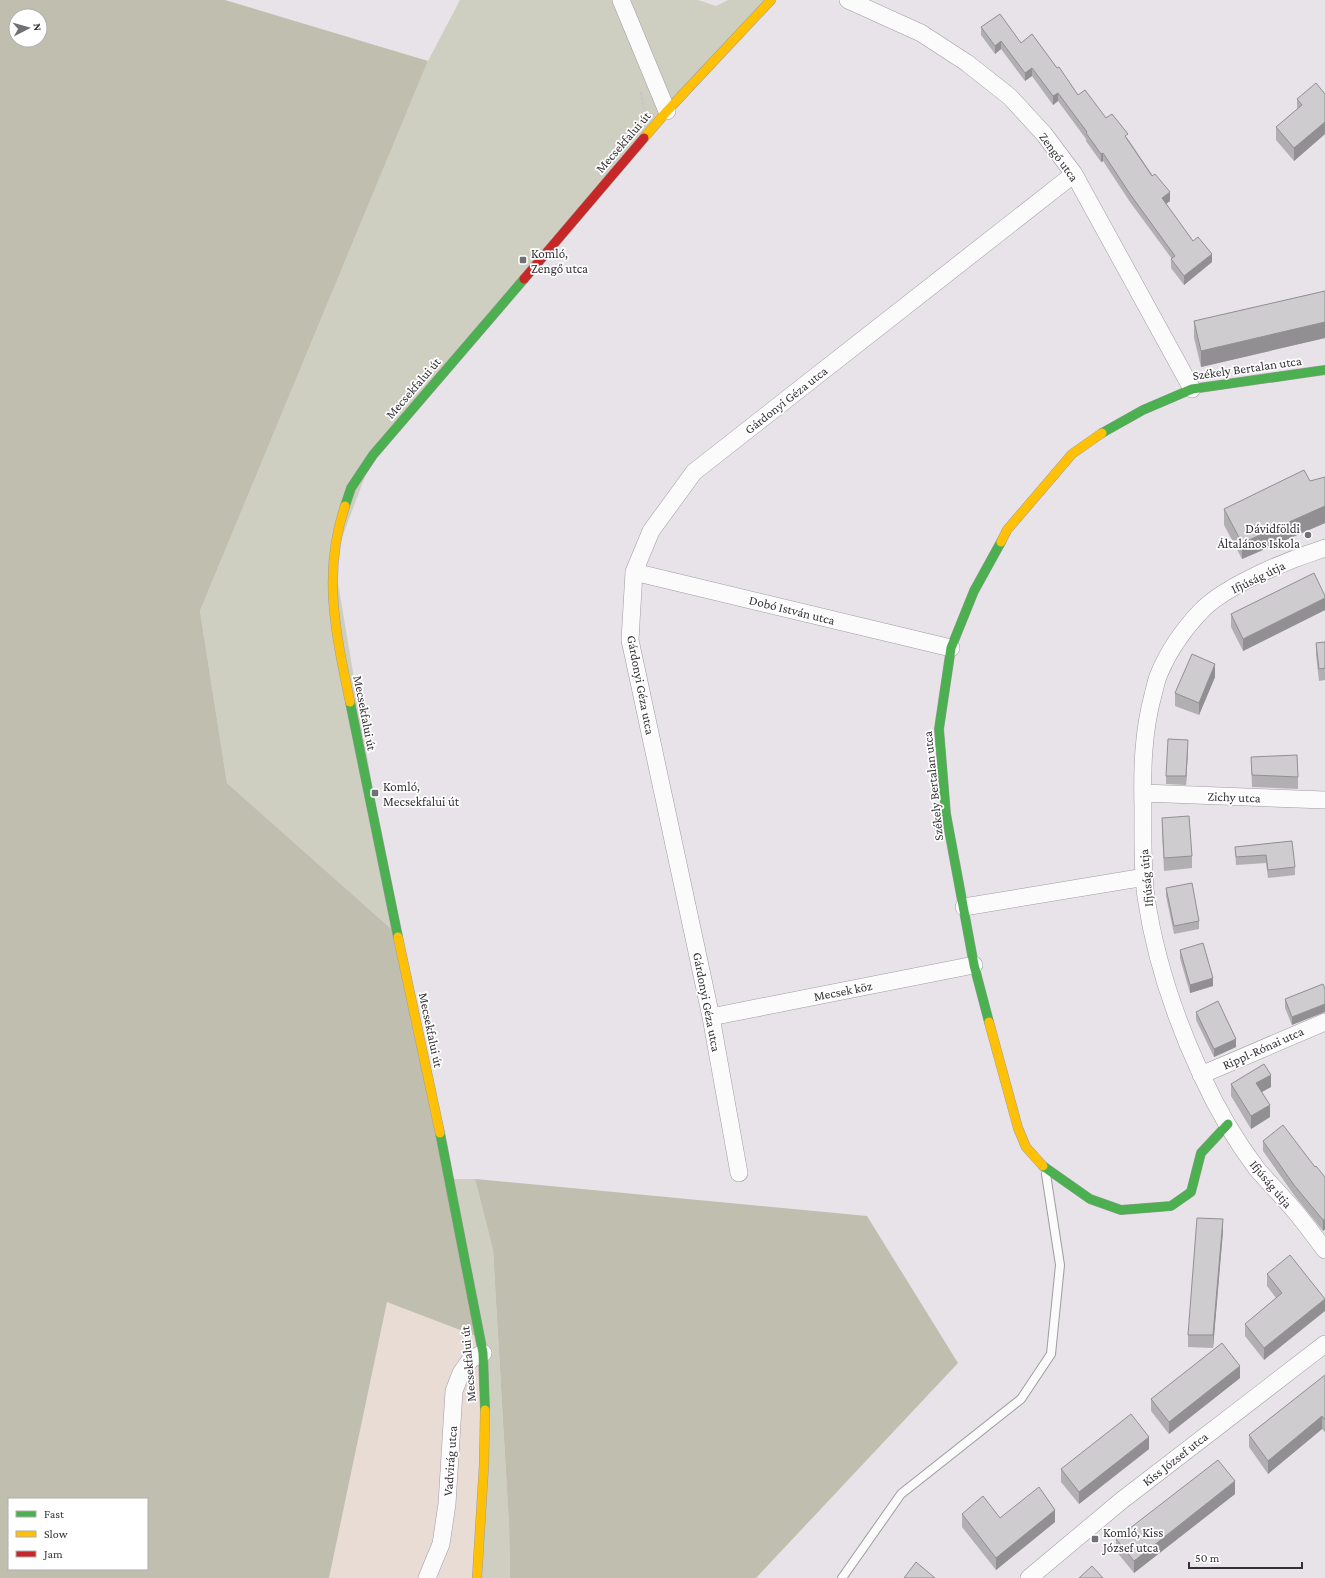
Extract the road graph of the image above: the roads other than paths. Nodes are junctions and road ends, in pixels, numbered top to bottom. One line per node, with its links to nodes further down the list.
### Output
1 (621, 0): 4 (street)
2 (771, 0): 4 (street, Mecsekfalui út)
3 (848, 0): 5 (street, Zengő utca)
4 (667, 111): 24 (street, Mecsekfalui út)
5 (1074, 174): 7 (street, Zengő utca); 9 (street, Gárdonyi Géza utca)
6 (1325, 370): 7 (street, Székely Bertalan utca)
7 (1192, 389): 10 (street, Székely Bertalan utca)
8 (1325, 548): 11 (street, Ifjúság útja)
9 (634, 572): 10 (street, Dobó István utca); 16 (street, Gárdonyi Géza utca)
10 (950, 648): 14 (street, Székely Bertalan utca)
11 (1143, 793): 12 (street, Zichy utca); 13 (street, Ifjúság útja)
12 (1325, 800)
13 (1145, 877): 14 (street); 18 (street, Ifjúság útja)
14 (964, 907): 15 (street, Székely Bertalan utca)
15 (974, 965): 16 (street, Mecsek köz); 20 (street, Székely Bertalan utca)
16 (711, 1017): 21 (street, Gárdonyi Géza utca)
17 (1325, 1022): 18 (street, Rippl-Rónai utca)
18 (1201, 1075): 19 (street, Ifjúság útja)
19 (1228, 1124): 20 (street, Székely Bertalan utca); 22 (street, Ifjúság útja)
20 (1045, 1169): 28 (lane)
21 (739, 1173)
22 (1325, 1250)
23 (1325, 1344): 25 (street, Kiss József utca)
24 (483, 1353): 26 (street, Vadvirág utca); 27 (street, Mecsekfalui út)
25 (1043, 1572): 29 (street, Kiss József utca)
26 (427, 1578)
27 (477, 1578)
28 (842, 1578)
29 (1029, 1578)

